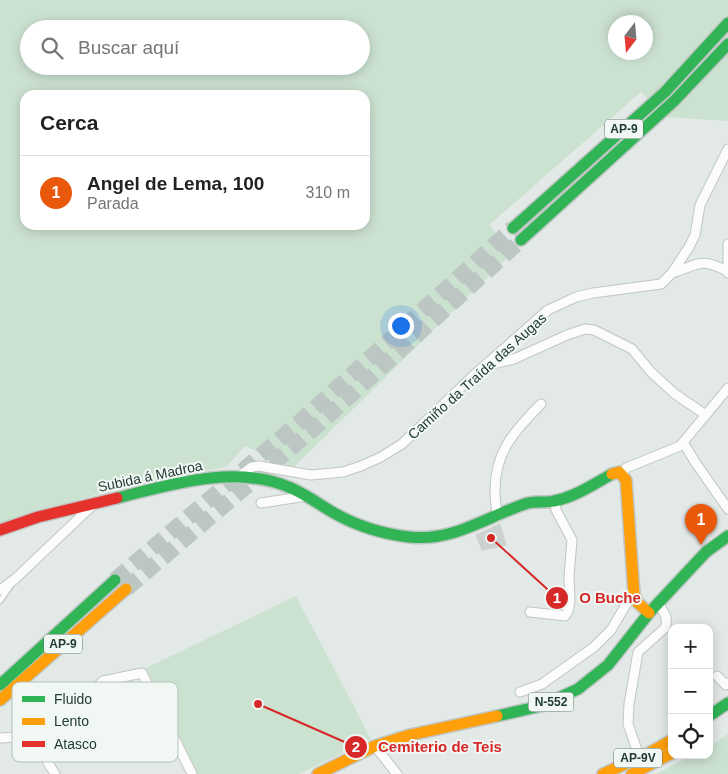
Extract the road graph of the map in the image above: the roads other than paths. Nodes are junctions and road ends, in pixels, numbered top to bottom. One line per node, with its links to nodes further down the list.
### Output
1 (728, 23): 4 (main road, AP-9)
2 (728, 44): 5 (main road, AP-9)
3 (728, 149): 8 (street, Camiño da Traída das Augas)
4 (513, 228)
5 (521, 240)
6 (728, 244): 7 (street)
7 (728, 272): 8 (street)
8 (672, 273): 9 (street, Camiño da Traída das Augas)
9 (484, 367): 12 (street); 15 (street, Camiño da Traída das Augas)
10 (728, 388): 12 (street)
11 (541, 404): 21 (street)
12 (706, 415): 13 (street)
13 (684, 442): 14 (street); 20 (street)
14 (622, 474): 17 (main road, Subida á Madroa); 28 (main road)
15 (237, 478): 16 (main road, Subida á Madroa); 18 (main road, Subida á Madroa)
16 (307, 496): 19 (street); 21 (main road, Subida á Madroa)
17 (555, 501): 21 (main road, Subida á Madroa); 31 (street)
18 (95, 503): 22 (main road, Subida á Madroa); 24 (street)
19 (261, 503)
20 (728, 509)
21 (498, 516)
22 (0, 530)
23 (728, 536): 30 (main road, N-552)
24 (16, 579): 27 (street); 29 (lane)
25 (115, 580): 38 (main road, AP-9)
26 (126, 589): 34 (main road, AP-9)
27 (0, 590)
28 (634, 594): 32 (main road); 40 (street)
29 (0, 601)
30 (658, 604): 32 (main road, N-552); 49 (street)
31 (530, 612)
32 (649, 613): 48 (main road, N-552)
33 (717, 676): 37 (street)
34 (20, 682)
35 (102, 682): 36 (street)
36 (146, 682)
37 (728, 683)
38 (0, 685)
39 (12, 689): 41 (main road, AP-9)
40 (520, 692)
41 (0, 700)
42 (728, 703): 44 (main road)
43 (727, 718): 45 (main road)
44 (713, 720)
45 (713, 721)
46 (668, 742): 56 (main road, AP-9V)
47 (178, 746): 53 (street)
48 (375, 746): 54 (main road, N-552); 55 (street)
49 (637, 750)
50 (668, 755): 57 (main road, AP-9V)
51 (47, 762): 52 (street)
52 (54, 774)
53 (192, 774)
54 (318, 774)
55 (397, 774)
56 (603, 774)
57 (632, 774)

